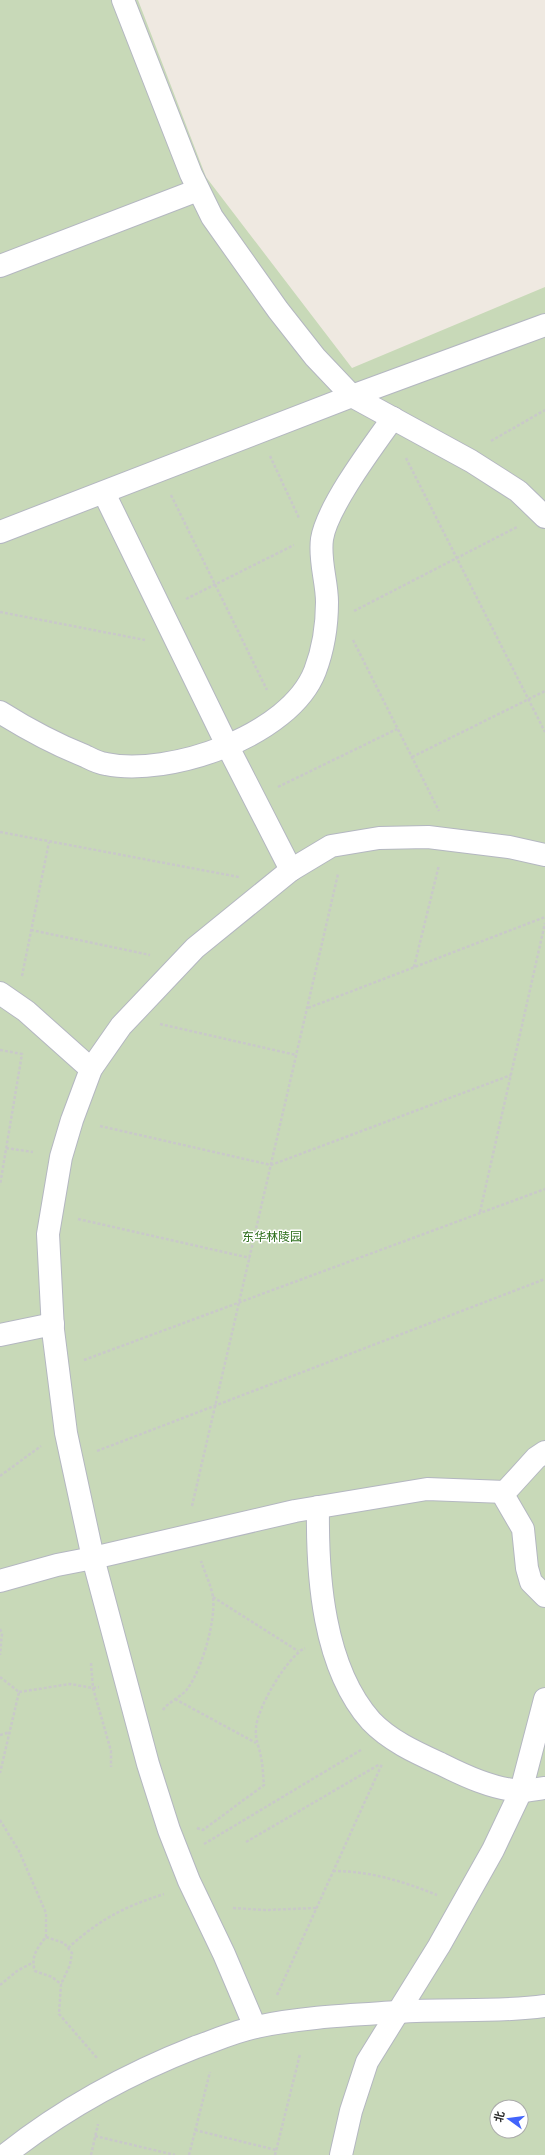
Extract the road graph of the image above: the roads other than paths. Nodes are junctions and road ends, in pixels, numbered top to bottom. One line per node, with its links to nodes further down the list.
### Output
1 (123, 0): 2 (lane)
2 (198, 190): 3 (lane); 5 (lane)
3 (0, 266)
4 (545, 326): 5 (lane)
5 (352, 396): 6 (lane); 7 (lane)
6 (398, 421): 8 (lane); 11 (lane)
7 (104, 493): 9 (lane); 11 (lane)
8 (544, 515)
9 (0, 532)
10 (0, 712): 11 (lane)
11 (227, 745): 13 (lane)
12 (545, 855): 13 (lane)
13 (282, 877): 15 (lane)
14 (8, 998): 15 (lane)
15 (91, 1069): 16 (lane)
16 (53, 1324): 17 (lane); 21 (lane)
17 (0, 1335)
18 (545, 1452): 19 (lane)
19 (505, 1492): 20 (lane); 23 (lane)
20 (318, 1507): 21 (lane); 26 (lane)
21 (93, 1558): 22 (lane); 29 (lane)
22 (0, 1581)
23 (545, 1596)
24 (545, 1699): 26 (lane)
25 (545, 1788): 26 (lane)
26 (521, 1791): 28 (lane)
27 (545, 2006): 28 (lane)
28 (399, 2011): 29 (lane); 31 (lane)
29 (255, 2027): 30 (lane)
30 (5, 2155)
31 (341, 2155)

